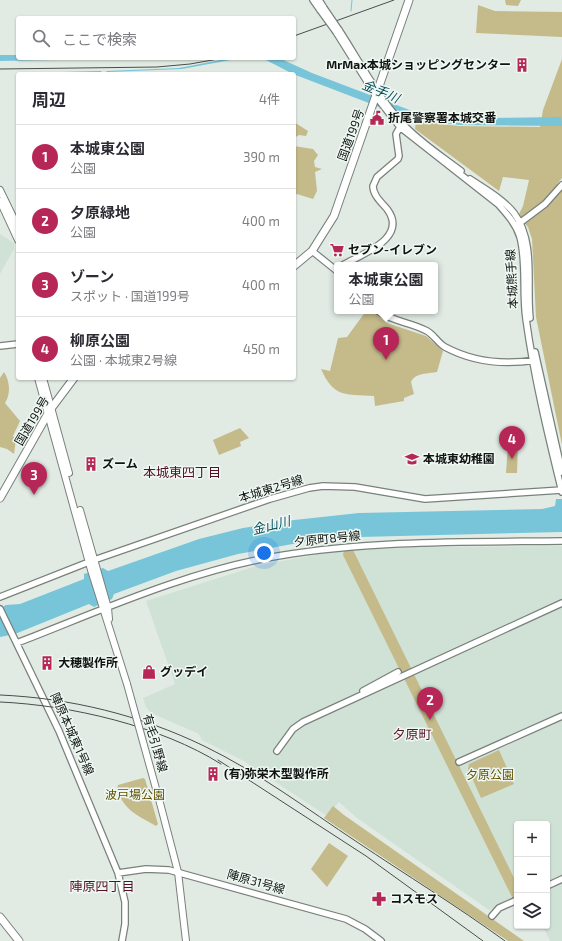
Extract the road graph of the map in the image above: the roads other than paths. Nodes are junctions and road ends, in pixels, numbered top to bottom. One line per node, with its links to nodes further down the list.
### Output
1 (313, 0): 4 (street)
2 (318, 0): 4 (street)
3 (409, 0): 5 (highway, 国道199号)
4 (322, 9): 5 (street, bridge)
5 (378, 95): 6 (street, 本城熊手線); 6 (street, 本城熊手線); 14 (highway, 国道199号)
6 (395, 117): 7 (street, 本城熊手線); 12 (street, 本城熊手線)
7 (400, 127): 12 (street, 本城熊手線); 15 (street)
8 (562, 185): 12 (street)
9 (0, 190): 11 (main road)
10 (0, 202): 13 (main road)
11 (16, 223)
12 (517, 224): 21 (street, 本城熊手線)
13 (16, 236)
14 (312, 251): 16 (highway, 国道199号); 17 (street)
15 (348, 262)
16 (296, 264)
17 (334, 268)
18 (383, 314): 21 (street)
19 (16, 344): 20 (street)
20 (0, 346)
21 (534, 360): 26 (street, 本城熊手線); 27 (street, 本城熊手線)
22 (39, 380): 25 (main road, 有毛引野線)
23 (43, 380): 25 (main road, 有毛引野線)
24 (73, 380): 25 (highway, 国道199号)
25 (49, 412): 28 (highway, 国道199号); 30 (main road, 有毛引野線)
26 (562, 472)
27 (562, 491): 30 (street, 本城東2号線)
28 (0, 498)
29 (562, 541): 33 (street, 夕原町8号線)
30 (92, 561): 31 (street); 33 (main road, 有毛引野線)
31 (0, 597)
32 (562, 603): 38 (street)
33 (105, 607): 35 (street, 夕原町8号線); 41 (main road, 有毛引野線, bridge)
34 (0, 609): 35 (street, 陣原本城東1号線)
35 (15, 640): 42 (street, 陣原本城東1号線)
36 (398, 672): 38 (street)
37 (562, 716): 40 (street)
38 (303, 722): 39 (street)
39 (277, 751)
40 (459, 762)
41 (178, 872): 42 (street, 陣原31号線); 52 (main road, 有毛引野線); 53 (street, 陣原31号線)
42 (118, 873): 51 (street, 陣原本城東1号線)
43 (562, 879): 44 (street)
44 (550, 885)
45 (514, 901): 46 (street)
46 (492, 916)
47 (0, 918): 50 (highway)
48 (0, 925): 49 (highway)
49 (12, 941)
50 (19, 941)
51 (122, 941)
52 (186, 941)
53 (381, 941)

